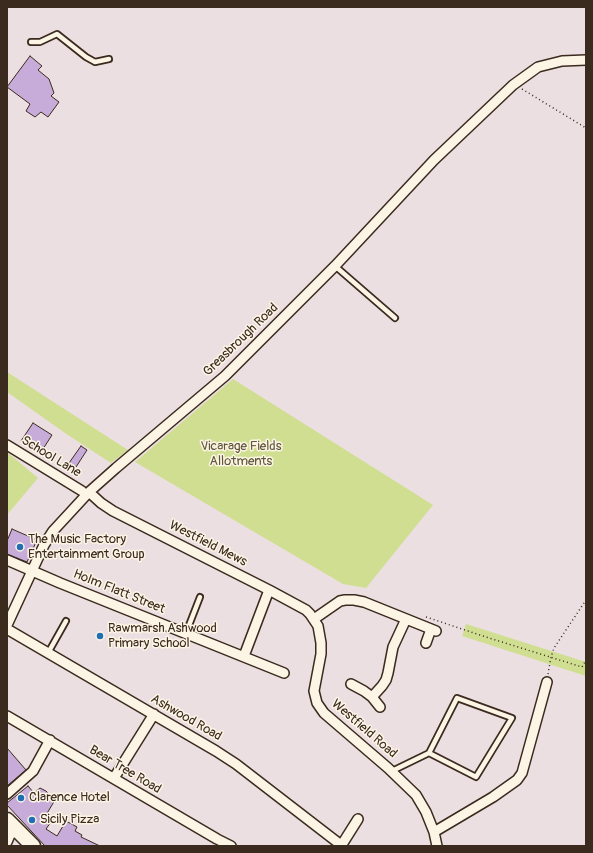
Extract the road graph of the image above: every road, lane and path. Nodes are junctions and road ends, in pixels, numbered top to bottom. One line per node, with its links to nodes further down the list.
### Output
1 (31, 42): 2 (lane)
2 (109, 59)
3 (586, 60): 4 (street, Greasbrough Road)
4 (513, 86): 5 (path); 6 (street, Greasbrough Road)
5 (586, 128)
6 (335, 266): 7 (lane); 9 (street, Greasbrough Road)
7 (395, 318)
8 (7, 445): 9 (street, School Lane)
9 (85, 491): 11 (street, Greasbrough Road); 12 (street, Westfield Mews)
10 (7, 560): 11 (street, Holm Flatt Street)
11 (33, 571): 19 (street, Greasbrough Road); 21 (street, Holm Flatt Street)
12 (269, 590): 16 (street, Westfield Mews); 24 (street)
13 (200, 597): 21 (lane)
14 (586, 600): 25 (path)
15 (406, 619): 16 (street); 18 (street); 30 (street)
16 (314, 620): 36 (street, Westfield Road)
17 (66, 621): 23 (lane)
18 (420, 624): 22 (street); 25 (path)
19 (7, 625)
20 (7, 629): 23 (street, Ashwood Road)
21 (186, 633): 24 (street, Holm Flatt Street)
22 (426, 643)
23 (48, 653): 32 (street, Ashwood Road)
24 (244, 656): 27 (street, Holm Flatt Street)
25 (551, 658): 26 (path); 28 (path)
26 (586, 660)
27 (284, 673)
28 (547, 682): 41 (street)
29 (351, 684): 30 (street)
30 (372, 697): 31 (street)
31 (380, 707)
32 (154, 714): 37 (street); 45 (street, Ashwood Road)
33 (7, 716): 34 (street, Bear Tree Road)
34 (50, 740): 37 (street, Bear Tree Road); 38 (street)
35 (429, 753): 35 (lane); 36 (lane)
36 (392, 771): 41 (street, Westfield Road)
37 (114, 778): 44 (street, Bear Tree Road)
38 (7, 794)
39 (358, 819): 45 (street)
40 (15, 828): 42 (street); 43 (main road)
41 (434, 832): 46 (street, Westfield Road)
42 (7, 842)
43 (33, 846)
44 (231, 846)
45 (341, 846)
46 (437, 846)

